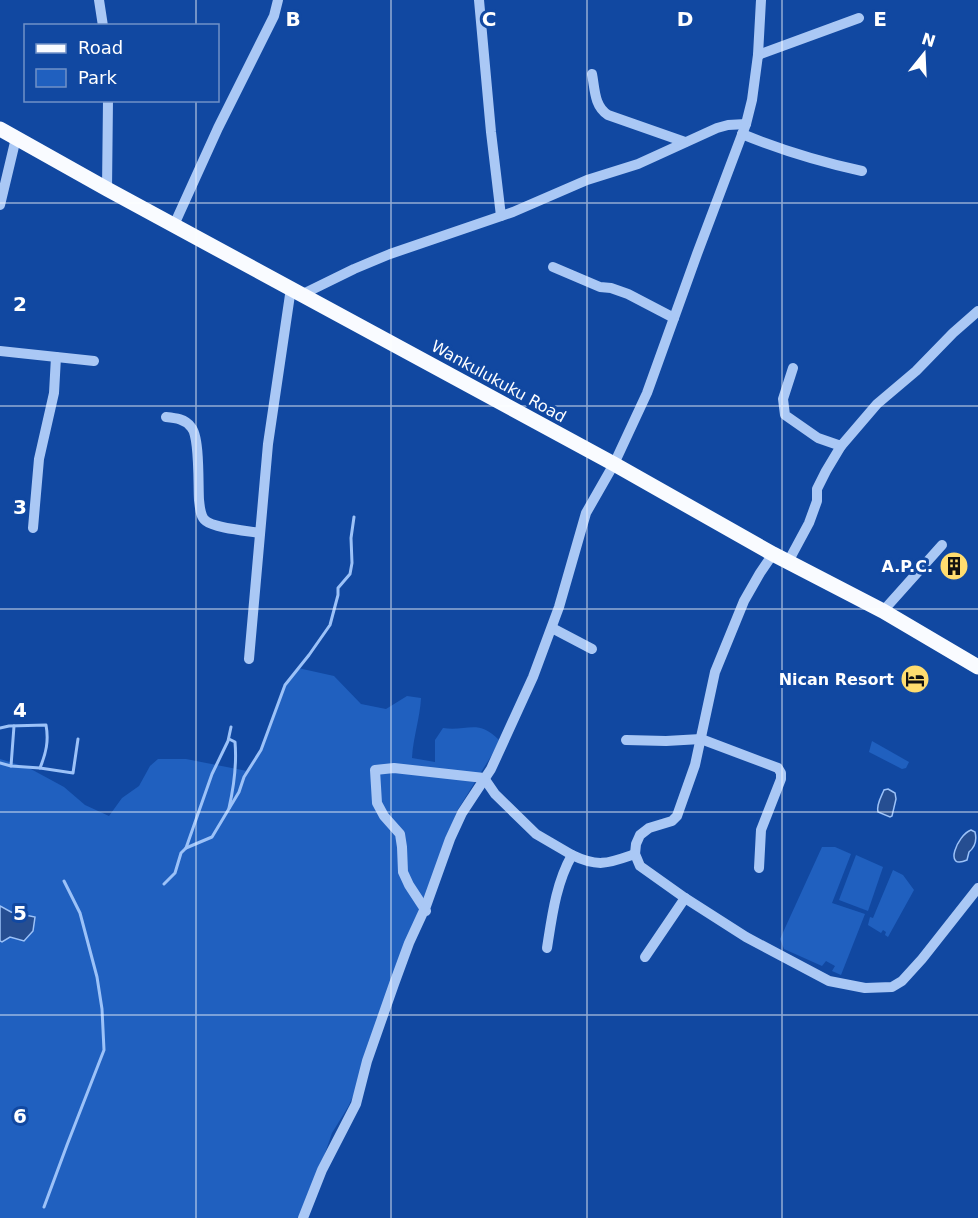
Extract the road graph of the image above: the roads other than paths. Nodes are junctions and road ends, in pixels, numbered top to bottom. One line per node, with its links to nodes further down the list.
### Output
1 (99, 0): 6 (street)
2 (278, 0): 18 (street)
3 (479, 0): 17 (street)
4 (761, 0): 7 (street)
5 (859, 18): 7 (street)
6 (102, 24)
7 (758, 55): 11 (street)
8 (592, 74): 13 (street)
9 (108, 102): 15 (street)
10 (0, 129): 12 (main road, Wankulukuku Road)
11 (744, 129): 13 (street); 14 (street); 22 (street)
12 (16, 138): 15 (main road, Wankulukuku Road); 16 (street)
13 (685, 142): 17 (street)
14 (862, 171)
15 (107, 189): 18 (main road, Wankulukuku Road)
16 (0, 205)
17 (501, 216): 20 (street)
18 (174, 225): 20 (main road, Wankulukuku Road)
19 (553, 267): 22 (street)
20 (297, 291): 29 (main road, Wankulukuku Road); 31 (street)
21 (978, 311): 28 (street)
22 (674, 318): 29 (street)
23 (0, 351): 24 (street)
24 (56, 357): 25 (street); 30 (street)
25 (94, 361)
26 (793, 368): 28 (street)
27 (166, 417): 31 (street)
28 (841, 446): 34 (street)
29 (614, 464): 33 (main road, Wankulukuku Road); 36 (street)
30 (33, 528)
31 (260, 533): 38 (street)
32 (942, 545): 35 (street)
33 (773, 554): 34 (main road, Wankulukuku Road); 40 (street)
34 (788, 562): 35 (main road, Wankulukuku Road)
35 (883, 611): 39 (main road, Wankulukuku Road)
36 (552, 627): 37 (street); 42 (street)
37 (592, 649)
38 (249, 659)
39 (978, 668)
40 (701, 739): 41 (street); 43 (street); 45 (street)
41 (626, 740)
42 (484, 778): 44 (street); 48 (street); 48 (street)
43 (635, 854): 44 (street); 47 (street)
44 (572, 855): 49 (street)
45 (759, 868)
46 (978, 888): 47 (street)
47 (685, 898): 50 (street)
48 (426, 912): 51 (street)
49 (547, 948)
50 (645, 957)
51 (303, 1218)

